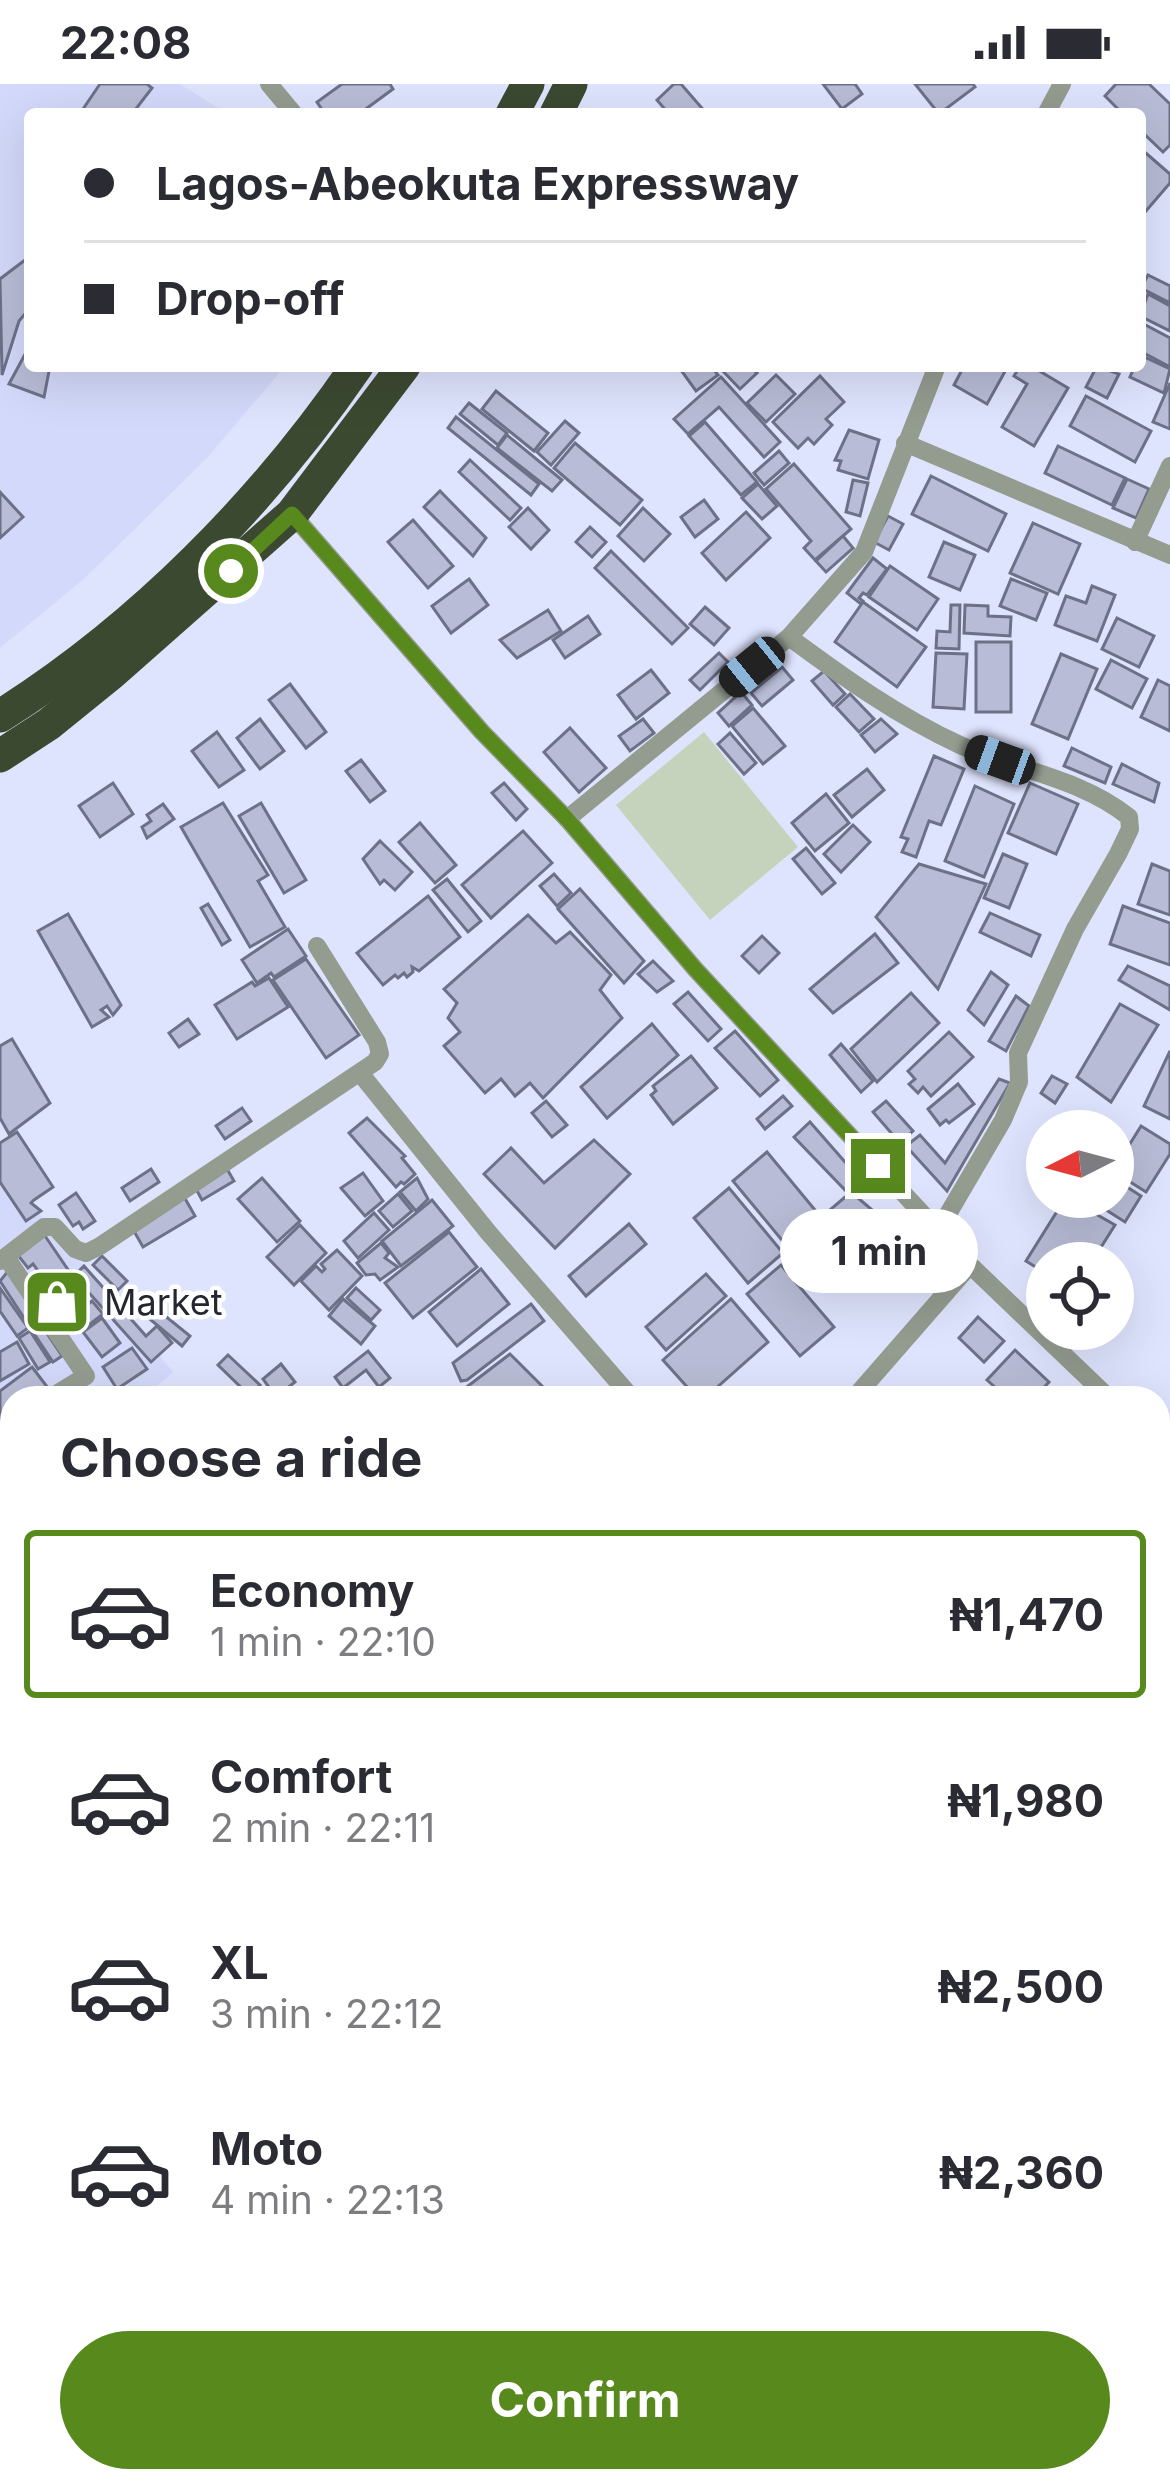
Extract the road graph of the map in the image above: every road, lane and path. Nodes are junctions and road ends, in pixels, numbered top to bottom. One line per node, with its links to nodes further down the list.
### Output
1 (269, 84): 2 (street)
2 (289, 108)
3 (353, 372): 12 (highway)
4 (399, 372): 8 (highway)
5 (935, 372): 6 (street)
6 (905, 443): 9 (street); 11 (street)
7 (1170, 466): 9 (street)
8 (292, 514): 13 (highway); 14 (street)
9 (1135, 542): 10 (street)
10 (1170, 555)
11 (789, 637): 14 (street); 17 (street)
12 (0, 716)
13 (0, 756)
14 (567, 819): 17 (street)
15 (317, 946): 16 (street)
16 (360, 1073): 18 (street); 21 (street)
17 (938, 1231): 19 (street)
18 (3, 1259): 20 (street)
19 (970, 1264): 22 (street); 23 (street)
20 (70, 1386)
21 (622, 1386)
22 (864, 1386)
23 (1096, 1386)

